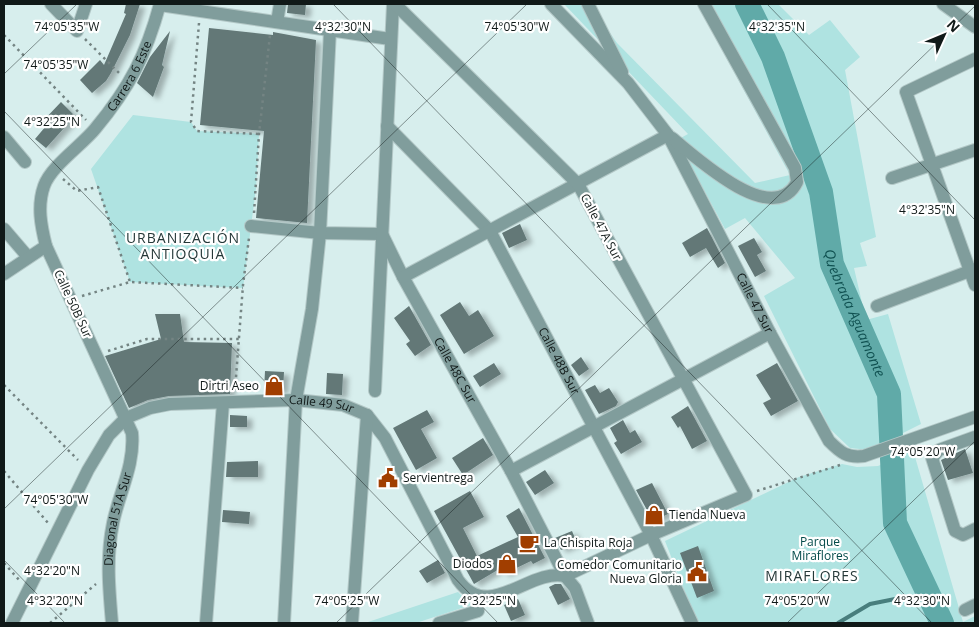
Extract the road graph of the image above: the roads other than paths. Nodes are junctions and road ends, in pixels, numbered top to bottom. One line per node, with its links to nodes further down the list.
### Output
1 (51, 4): 2 (street)
2 (86, 4)
3 (160, 4): 10 (street); 23 (street, Carrera 6 Este)
4 (280, 4): 10 (street)
5 (394, 4): 13 (street); 24 (street, Calle 47A Sur)
6 (551, 4): 15 (street, Calle 47 Sur)
7 (588, 4): 15 (street)
8 (704, 4): 17 (street, Calle 47 Sur)
9 (943, 4): 11 (street)
10 (277, 22): 12 (street)
11 (975, 27)
12 (330, 30): 13 (street); 28 (street)
13 (390, 38): 16 (street)
14 (975, 59): 21 (street)
15 (628, 83): 17 (street, Calle 47 Sur)
16 (387, 126): 27 (street, Calle 48B Sur); 29 (street)
17 (668, 135): 24 (street); 37 (street, Calle 47 Sur)
18 (4, 137): 20 (street)
19 (975, 150): 21 (street)
20 (25, 162)
21 (931, 166): 22 (street); 32 (street)
22 (892, 178)
23 (44, 184): 30 (street, Calle 50B Sur)
24 (578, 184): 27 (street); 38 (street, Calle 47A Sur)
25 (251, 226): 28 (street)
26 (4, 230): 31 (street)
27 (490, 231): 34 (street); 45 (street, Calle 48B Sur)
28 (320, 233): 29 (street); 40 (street)
29 (382, 234): 34 (street, Calle 48C Sur); 39 (street)
30 (46, 246): 31 (street); 44 (street, Calle 50B Sur)
31 (28, 257): 33 (street)
32 (973, 270): 35 (street); 36 (street)
33 (4, 274)
34 (403, 277): 47 (street, Calle 48C Sur)
35 (975, 285)
36 (877, 306)
37 (770, 333): 38 (street); 43 (street, Calle 47 Sur)
38 (684, 379): 45 (street); 49 (street, Calle 47A Sur)
39 (375, 390)
40 (296, 400): 41 (street, Calle 49 Sur); 42 (street, Calle 49 Sur); 56 (street)
41 (223, 403): 44 (street, Calle 49 Sur); 55 (street)
42 (367, 415): 51 (street, Calle 49 Sur); 57 (street)
43 (975, 417)
44 (126, 418): 53 (street); 54 (street, Diagonal 51A Sur)
45 (594, 427): 47 (street); 49 (street, Calle 48B Sur)
46 (975, 437): 48 (street)
47 (510, 471): 50 (street, Calle 48C Sur)
48 (975, 529)
49 (651, 535): 50 (street); 60 (street, Calle 48B Sur)
50 (565, 576): 51 (street); 59 (street, Calle 48C Sur)
51 (472, 593): 52 (street, Calle 49 Sur)
52 (481, 617): 58 (street)
53 (12, 623)
54 (112, 623)
55 (206, 623)
56 (284, 623)
57 (352, 623)
58 (438, 623)
59 (588, 623)
60 (692, 623)

